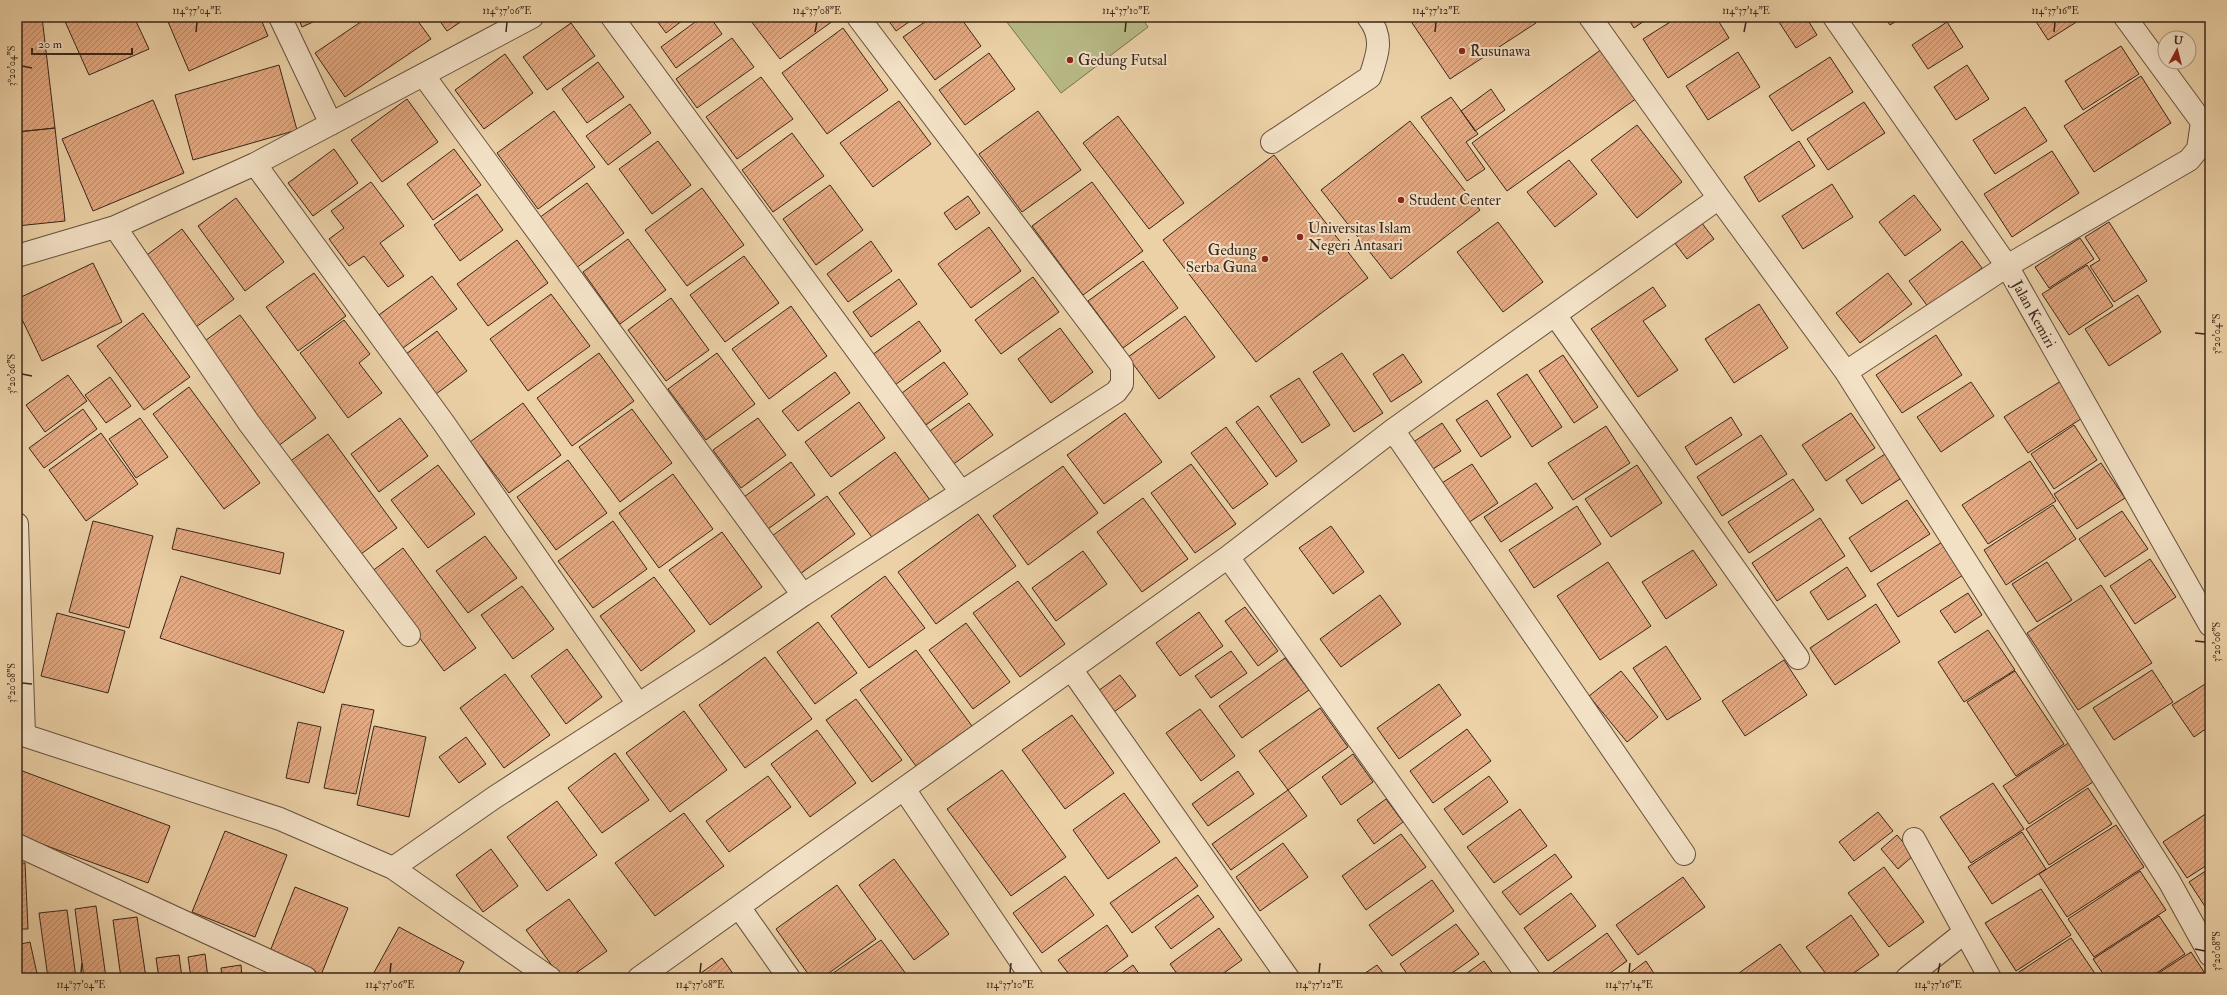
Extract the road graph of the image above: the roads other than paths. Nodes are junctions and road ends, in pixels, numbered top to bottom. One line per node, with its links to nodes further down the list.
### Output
1 (280, 17): 10 (street)
2 (532, 17): 9 (street)
3 (612, 17): 20 (street)
4 (858, 17): 20 (street)
5 (1368, 17): 11 (street)
6 (1590, 17): 13 (street)
7 (1834, 17): 16 (street, Jalan Kemiri)
8 (2125, 17): 16 (street)
9 (424, 76): 10 (street); 23 (street)
10 (331, 124): 12 (street)
11 (1272, 142)
12 (255, 164): 14 (street); 28 (street)
13 (1719, 198): 17 (street); 18 (street)
14 (115, 227): 15 (street); 25 (street)
15 (17, 256)
16 (2007, 266): 18 (street); 24 (street, Jalan Kemiri)
17 (1555, 315): 19 (street); 26 (street)
18 (1846, 372): 37 (street)
19 (1393, 430): 22 (street); 33 (street)
20 (961, 492): 23 (street)
21 (17, 524): 29 (street)
22 (1228, 557): 27 (street); 44 (street)
23 (803, 594): 28 (street)
24 (2210, 625)
25 (409, 635)
26 (1798, 658)
27 (1071, 669): 30 (street); 43 (street)
28 (638, 704): 34 (street)
29 (20, 734): 34 (street)
30 (904, 789): 35 (street); 42 (street)
31 (1914, 839): 36 (street)
32 (17, 845): 38 (street)
33 (1684, 854)
34 (393, 868): 39 (street)
35 (739, 907): 40 (street); 41 (street)
36 (1965, 932): 45 (street); 46 (street)
37 (2210, 955)
38 (306, 978)
39 (550, 978)
40 (639, 978)
41 (789, 978)
42 (1032, 978)
43 (1288, 978)
44 (1529, 978)
45 (1907, 978)
46 (1990, 978)

